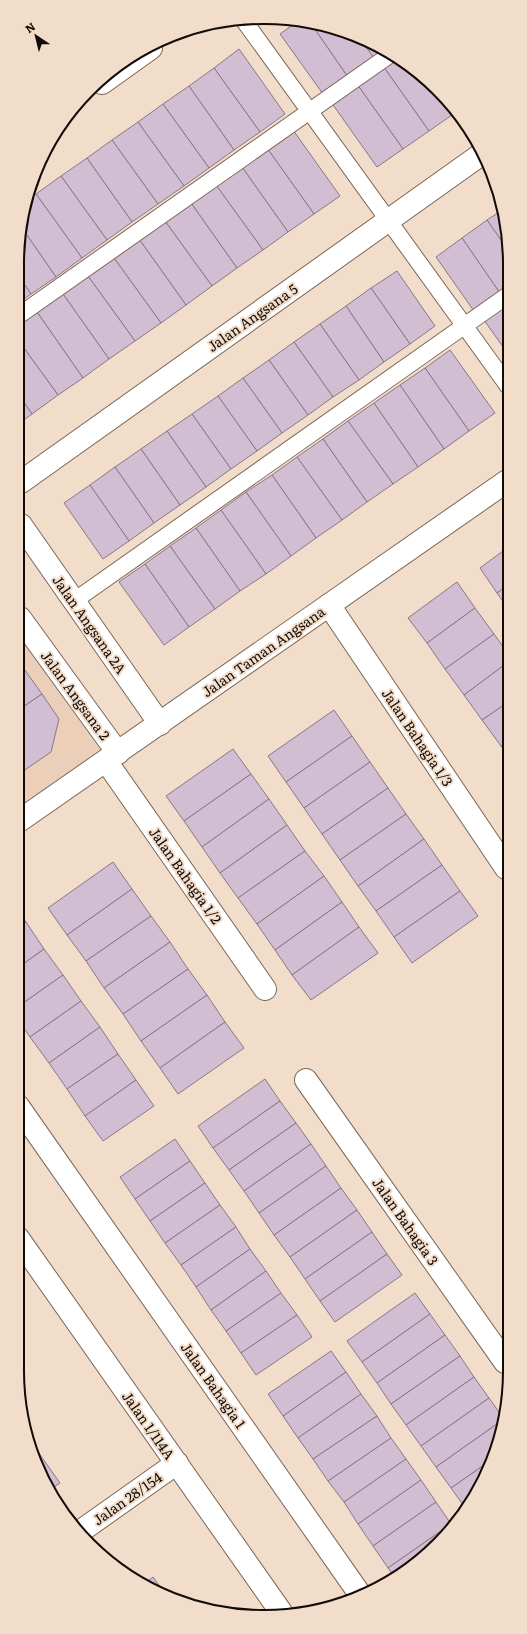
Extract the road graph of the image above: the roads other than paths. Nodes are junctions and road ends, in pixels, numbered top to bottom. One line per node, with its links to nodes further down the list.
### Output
1 (247, 25): 3 (lane)
2 (386, 58): 3 (lane)
3 (310, 111): 5 (lane); 7 (lane)
4 (477, 157): 5 (street, Jalan Angsana 5)
5 (388, 220): 8 (lane); 10 (street, Jalan Angsana 5)
6 (503, 299): 8 (lane)
7 (24, 312)
8 (464, 326): 9 (lane); 13 (lane)
9 (503, 379)
10 (24, 480)
11 (503, 484): 14 (street, Jalan Taman Angsana)
12 (24, 531): 13 (street, Jalan Angsana 2A)
13 (74, 601): 16 (street, Jalan Angsana 2A)
14 (329, 605): 16 (street, Jalan Taman Angsana); 19 (street, Jalan Bahagia 1/3)
15 (24, 624): 17 (street, Jalan Angsana 2)
16 (160, 724): 17 (street, Jalan Taman Angsana)
17 (112, 757): 18 (street, Jalan Taman Angsana); 20 (street, Jalan Bahagia 1/2)
18 (24, 818)
19 (503, 864)
20 (265, 989)
21 (306, 1080): 24 (street, Jalan Bahagia 3)
22 (24, 1115): 27 (street, Jalan Bahagia 1)
23 (24, 1247): 25 (street, Jalan 1/114A)
24 (503, 1353)
25 (177, 1464): 26 (street, Jalan 28/154); 28 (street, Jalan 1/114A)
26 (84, 1529)
27 (357, 1591)
28 (279, 1609)

